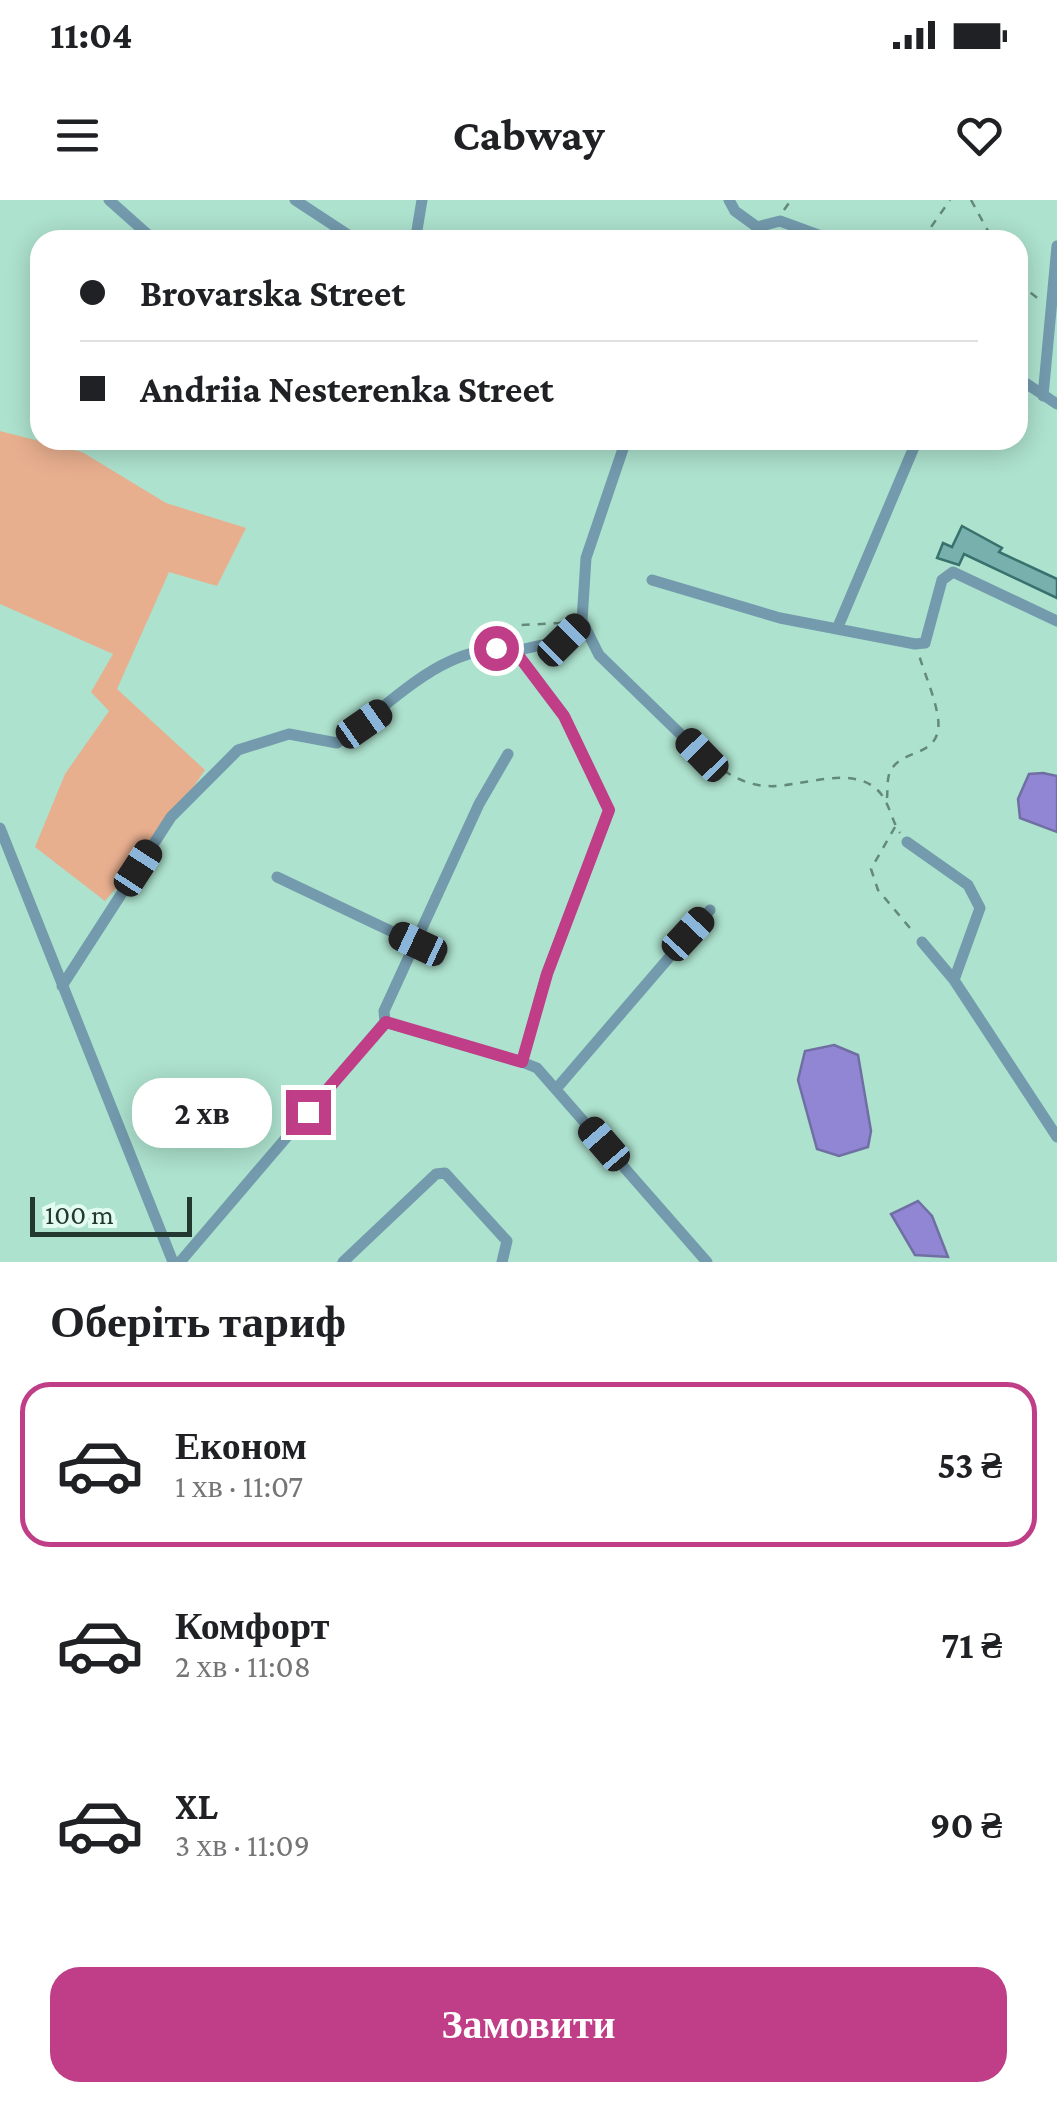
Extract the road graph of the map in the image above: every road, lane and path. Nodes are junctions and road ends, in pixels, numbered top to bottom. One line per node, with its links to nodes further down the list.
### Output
1 (109, 200): 7 (street)
2 (295, 200): 8 (street)
3 (422, 200): 9 (street)
4 (729, 200): 10 (street)
5 (950, 200): 13 (path)
6 (971, 200): 14 (path)
7 (143, 230)
8 (341, 230)
9 (417, 230)
10 (755, 230)
11 (764, 230): 12 (street)
12 (805, 230)
13 (929, 230)
14 (988, 230)
15 (1057, 246): 17 (street)
16 (1028, 290): 17 (path)
17 (1050, 306): 19 (street)
18 (1028, 384): 19 (street)
19 (1052, 399)
20 (623, 450): 23 (street)
21 (913, 450): 26 (street)
22 (652, 580): 26 (street)
23 (582, 606): 25 (street); 28 (path)
24 (1057, 621): 27 (street)
25 (582, 622): 29 (street); 31 (street)
26 (838, 630): 27 (street)
27 (915, 644): 32 (path)
28 (474, 649): 29 (street); 42 (street)
29 (515, 651): 44 (street)
30 (508, 754): 40 (street)
31 (702, 755): 32 (path)
32 (887, 800): 33 (path)
33 (895, 826): 35 (path); 39 (path)
34 (0, 828): 36 (street)
35 (907, 842): 41 (street)
36 (4, 855): 42 (street)
37 (277, 877): 40 (street)
38 (710, 910): 45 (street)
39 (922, 942): 41 (street)
40 (418, 944): 43 (street)
41 (954, 980): 46 (street)
42 (62, 986): 48 (street)
43 (386, 1022): 44 (street); 48 (street)
44 (522, 1062): 45 (street)
45 (556, 1089): 47 (street)
46 (1057, 1137)
47 (699, 1260)
48 (176, 1262)
49 (343, 1262): 50 (street)
50 (502, 1262)

